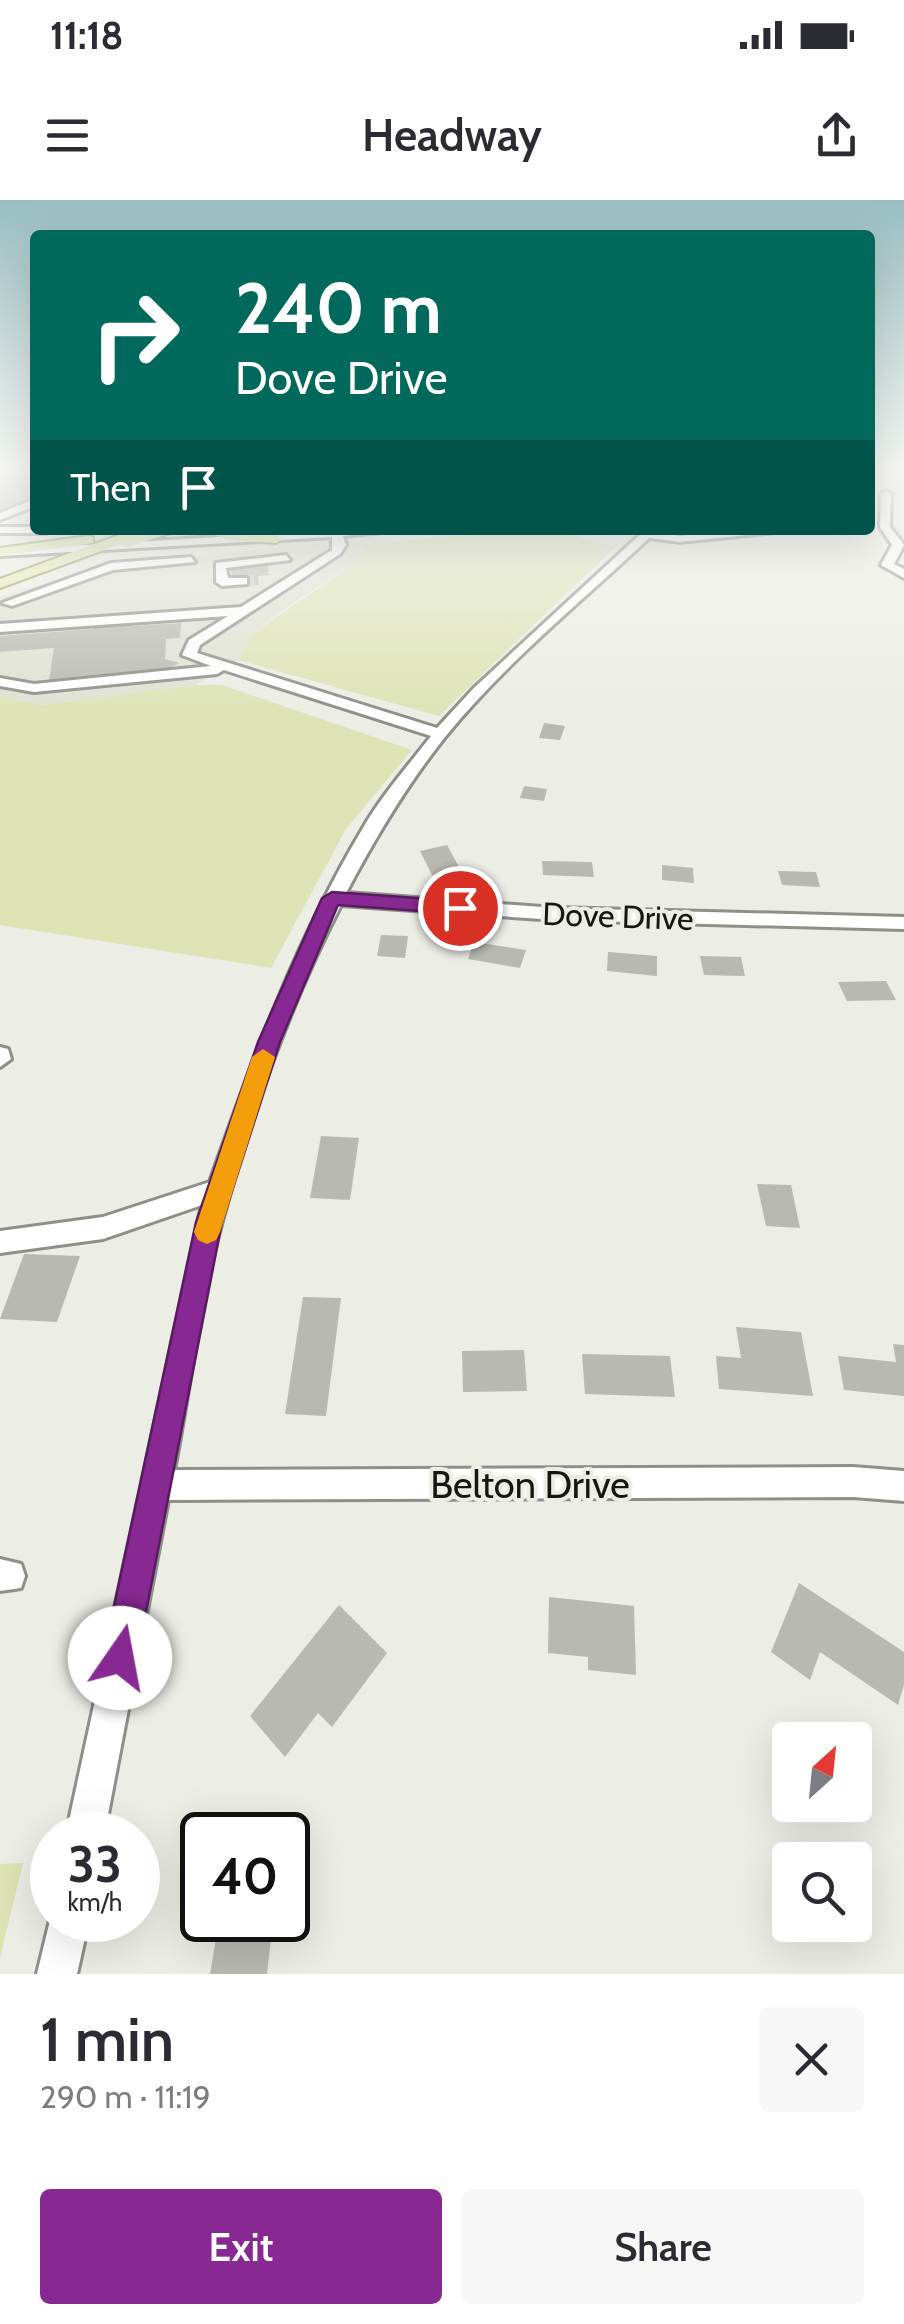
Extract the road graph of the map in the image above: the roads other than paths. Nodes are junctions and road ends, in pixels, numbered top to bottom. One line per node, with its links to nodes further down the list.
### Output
1 (77, 551): 7 (street)
2 (94, 551): 12 (main road)
3 (285, 551): 8 (street)
4 (337, 551): 13 (street)
5 (626, 551): 21 (street)
6 (895, 551): 10 (street)
7 (0, 554): 12 (main road)
8 (286, 558): 11 (street); 13 (street)
9 (191, 560): 14 (street)
10 (904, 574)
11 (243, 581)
12 (0, 582)
13 (286, 584): 15 (street)
14 (8, 603)
15 (243, 611): 16 (street); 18 (street)
16 (188, 615): 17 (street); 18 (street)
17 (0, 628)
18 (194, 642): 19 (street)
19 (231, 669): 20 (street); 21 (street)
20 (0, 682)
21 (440, 734): 22 (street)
22 (332, 898): 23 (street, Dove Drive); 24 (street)
23 (904, 923)
24 (220, 1190): 25 (street); 26 (street)
25 (0, 1242)
26 (156, 1486): 27 (street, Belton Drive); 28 (street)
27 (904, 1486)
28 (90, 1812)
29 (64, 1942): 30 (street)
30 (57, 1974)

